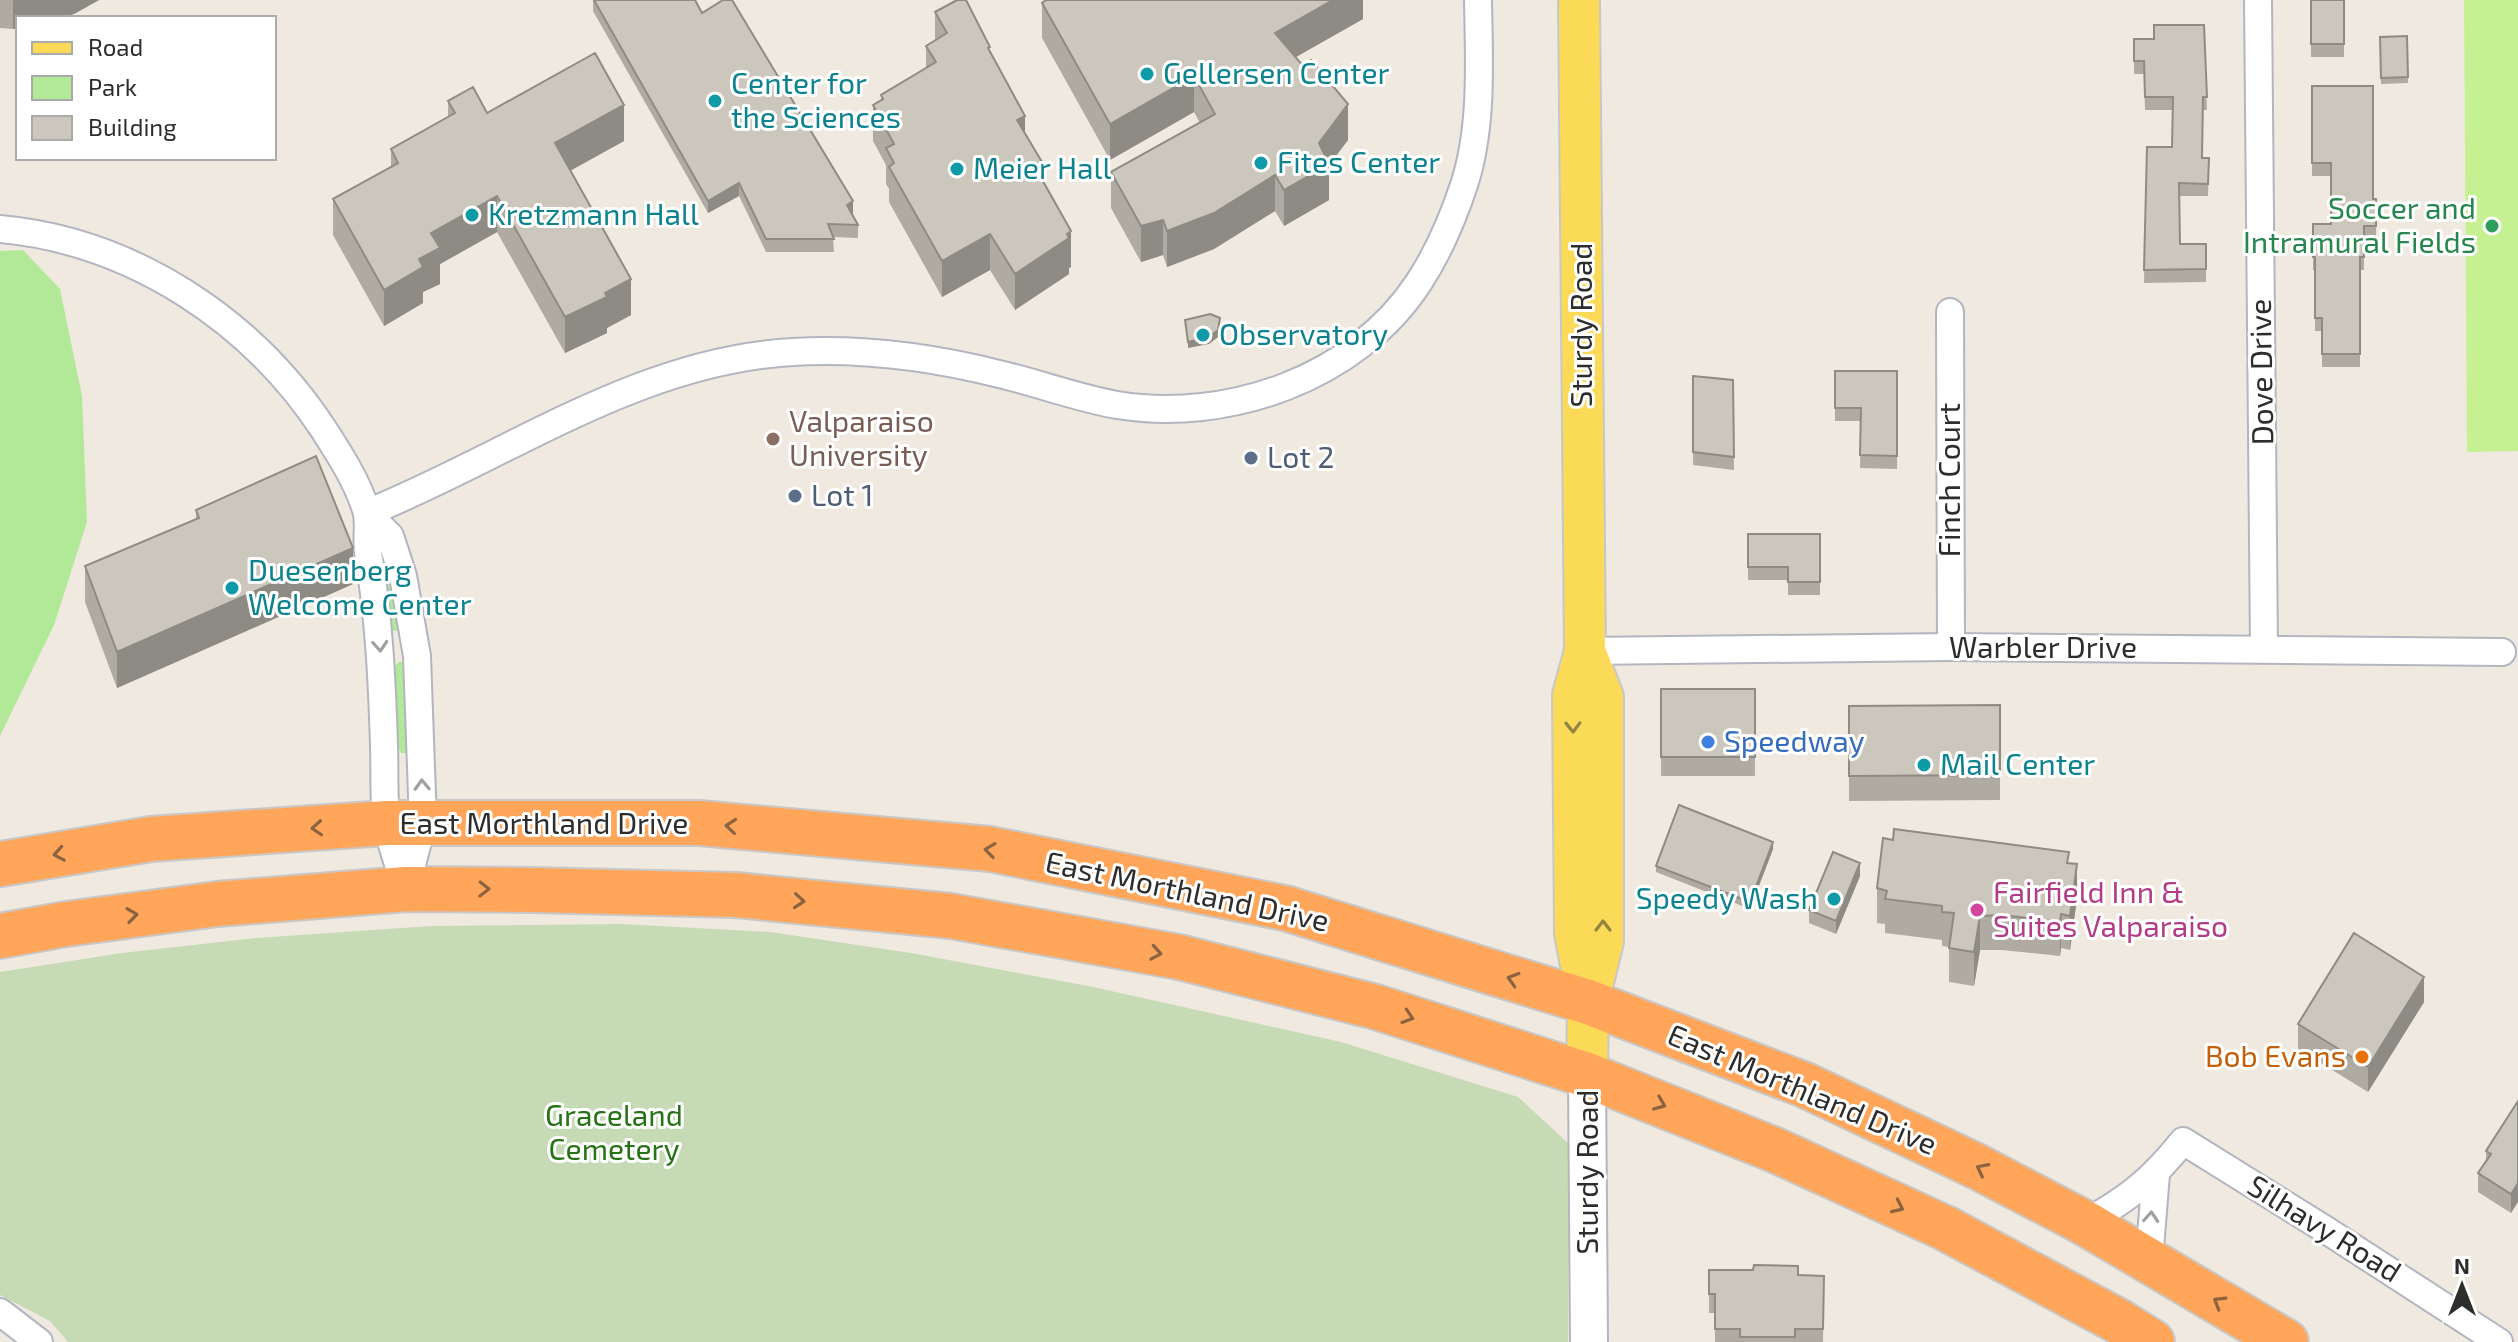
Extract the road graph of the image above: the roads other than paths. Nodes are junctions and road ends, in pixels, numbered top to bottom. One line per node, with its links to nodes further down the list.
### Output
1 (1478, 0): 6 (street)
2 (1579, 0): 9 (main road, Sturdy Road)
3 (2258, 0): 8 (street, Dove Drive)
4 (0, 229): 6 (street)
5 (1950, 312): 7 (street, Finch Court)
6 (367, 513): 11 (street, one-way to 11); 11 (street, one-way to 6)
7 (1951, 647): 8 (street, Warbler Drive); 9 (street, Warbler Drive)
8 (2264, 649): 10 (street, Warbler Drive)
9 (1585, 651): 15 (main road, Sturdy Road)
10 (2502, 652)
11 (405, 823): 12 (highway, East Morthland Drive, one-way to 12); 13 (street); 15 (highway, East Morthland Drive, one-way to 11)
12 (0, 864)
13 (406, 889): 14 (highway, one-way to 13); 16 (highway, one-way to 16)
14 (0, 936)
15 (1588, 1002): 16 (main road, Sturdy Road); 18 (highway, East Morthland Drive, one-way to 15)
16 (1587, 1075): 22 (street, Sturdy Road); 23 (highway, one-way to 23)
17 (2156, 1174): 18 (street, Silhavy Road); 19 (street, one-way to 17); 25 (street, Silhavy Road)
18 (2085, 1223): 19 (highway, East Morthland Drive)
19 (2149, 1260): 24 (highway, East Morthland Drive, one-way to 19)
20 (0, 1312): 21 (street)
21 (39, 1342)
22 (1589, 1342)
23 (2152, 1342)
24 (2286, 1342)
25 (2499, 1342)

